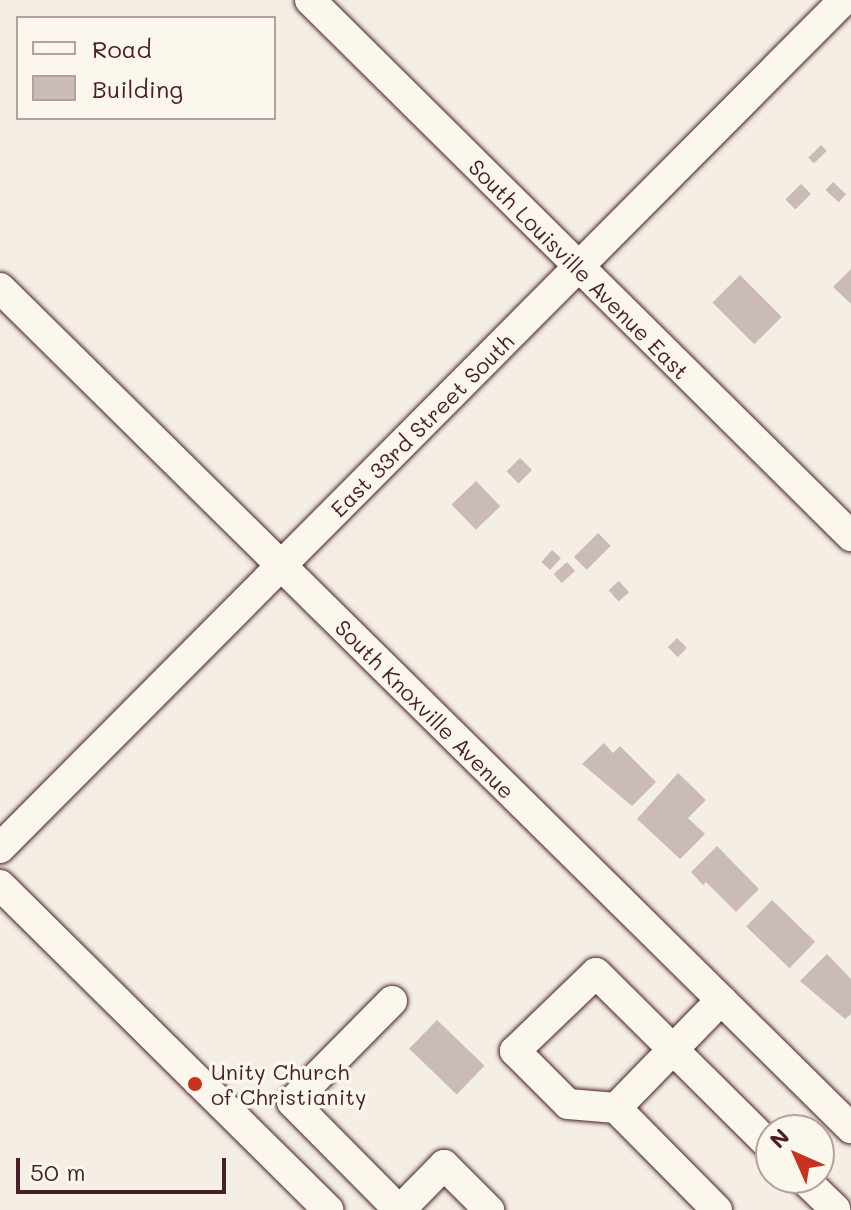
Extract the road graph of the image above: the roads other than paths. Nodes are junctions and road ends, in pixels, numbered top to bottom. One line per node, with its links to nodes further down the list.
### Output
1 (310, 0): 3 (street, South Louisville Avenue East)
2 (844, 0): 3 (street, East 33rd Street South)
3 (577, 269): 5 (street, South Louisville Avenue East); 6 (street, East 33rd Street South)
4 (0, 288): 6 (street, South Knoxville Avenue)
5 (851, 536)
6 (281, 567): 7 (street, East 33rd Street South); 9 (street, South Knoxville Avenue)
7 (0, 848)
8 (0, 885): 17 (street)
9 (721, 1000): 11 (street); 13 (street, South Knoxville Avenue)
10 (392, 1001): 18 (street)
11 (672, 1050): 12 (street); 12 (street); 14 (street)
12 (616, 1108): 20 (street)
13 (851, 1128)
14 (755, 1131)
15 (851, 1193): 21 (street)
16 (819, 1194): 21 (street)
17 (328, 1210)
18 (399, 1210): 19 (street)
19 (489, 1210)
20 (717, 1210)
21 (835, 1210)

